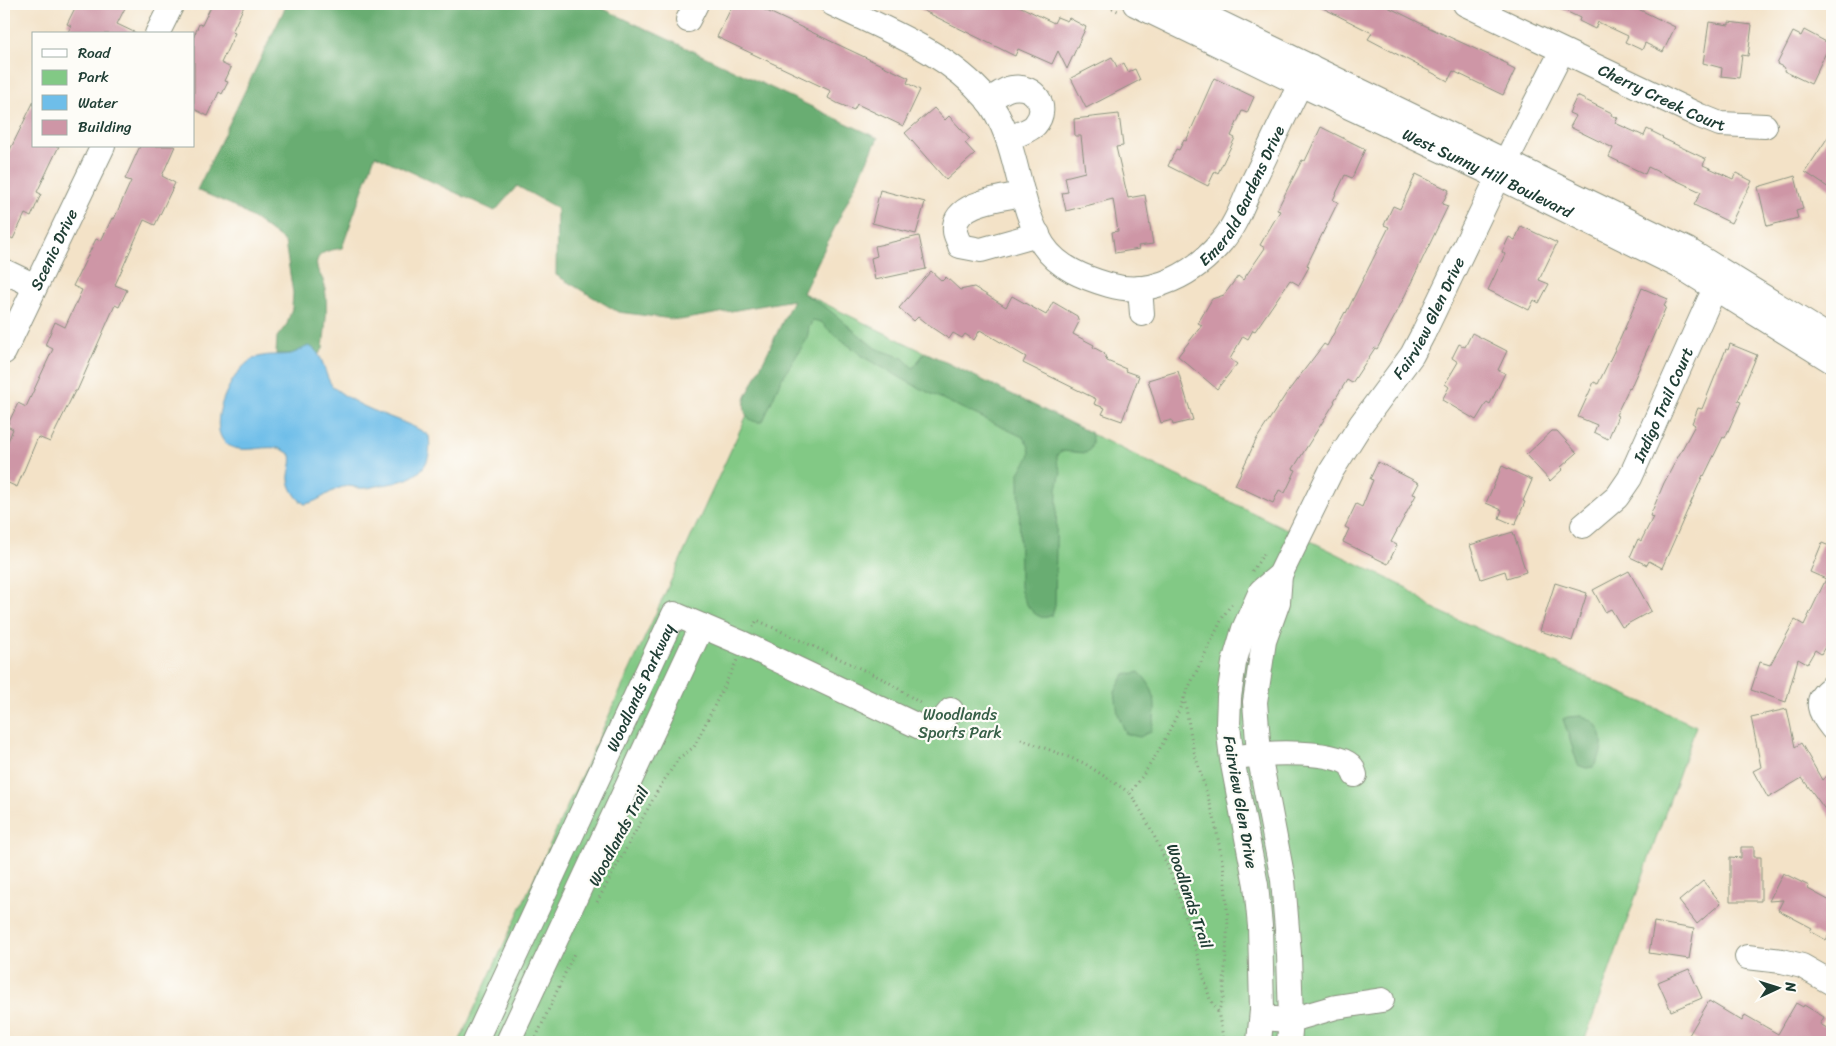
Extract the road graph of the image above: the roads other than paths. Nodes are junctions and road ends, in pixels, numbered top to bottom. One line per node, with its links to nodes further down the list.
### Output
1 (172, 4): 6 (street)
2 (833, 4): 9 (street, Emerald Gardens Drive)
3 (1135, 4): 8 (street, West Sunny Hill Boulevard)
4 (1181, 4): 8 (street, West Sunny Hill Boulevard)
5 (1465, 4): 7 (street, Cherry Creek Court)
6 (158, 32)
7 (1562, 51): 10 (street, Cherry Creek Court); 13 (street, Fairview Glen Drive)
8 (1305, 75): 13 (street, West Sunny Hill Boulevard); 19 (street, Emerald Gardens Drive)
9 (988, 101): 11 (street, Emerald Gardens Drive); 11 (street)
10 (1765, 126)
11 (1008, 139): 14 (street, Emerald Gardens Drive)
12 (102, 148): 18 (street, Scenic Drive)
13 (1502, 169): 17 (street, West Sunny Hill Boulevard); 25 (street, Fairview Glen Drive)
14 (1023, 194): 15 (street, Emerald Gardens Drive); 15 (street)
15 (1038, 234): 19 (street, Emerald Gardens Drive)
16 (4, 271): 18 (street)
17 (1721, 281): 21 (street, West Sunny Hill Boulevard); 23 (street, West Sunny Hill Boulevard); 24 (street, Indigo Trail Court)
18 (35, 286): 22 (street, Scenic Drive)
19 (1140, 288): 20 (street)
20 (1142, 314)
21 (1832, 339)
22 (4, 352)
23 (1832, 361)
24 (1583, 526)
25 (1280, 575): 30 (street, Fairview Glen Drive); 31 (street, Fairview Glen Drive)
26 (702, 626): 28 (street); 38 (street, Woodlands Parkway); 39 (street, Woodlands Parkway)
27 (1832, 687): 29 (street)
28 (951, 710)
29 (1832, 728)
30 (1259, 754): 31 (street); 32 (street); 37 (street, Fairview Glen Drive)
31 (1232, 759): 36 (street, Fairview Glen Drive)
32 (1355, 775)
33 (1747, 958): 34 (street)
34 (1832, 983)
35 (1382, 1000): 37 (street)
36 (1261, 1018): 37 (street); 40 (street, Fairview Glen Drive)
37 (1290, 1031)
38 (475, 1042)
39 (508, 1042)
40 (1259, 1042)

